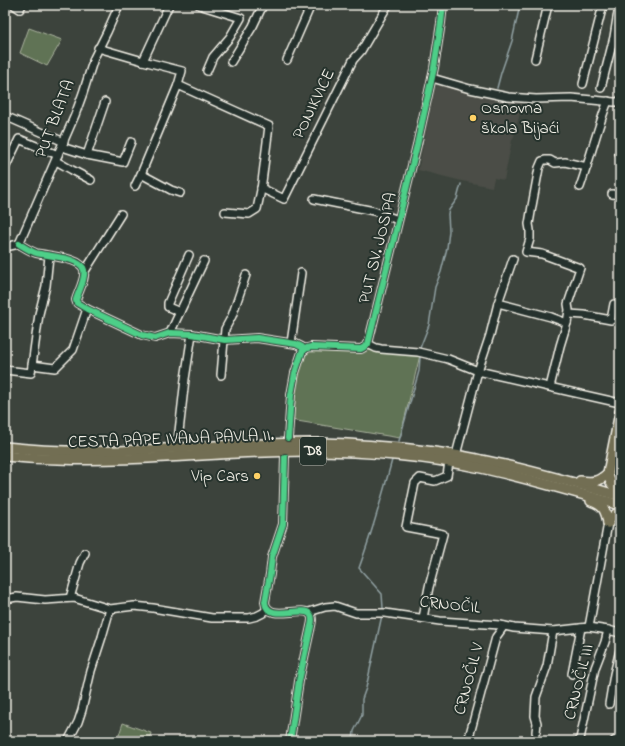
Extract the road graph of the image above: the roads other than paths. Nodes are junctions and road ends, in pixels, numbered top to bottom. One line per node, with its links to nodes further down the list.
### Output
1 (14, 5): 2 (street)
2 (22, 5)
3 (119, 5): 13 (street, PUT BLATA)
4 (169, 5): 16 (street)
5 (199, 5): 18 (street)
6 (263, 5): 17 (street)
7 (311, 5): 15 (street)
8 (388, 5): 37 (street, PONIKVICE)
9 (443, 5): 19 (street, PUT SV. JOSIPA)
10 (548, 5): 14 (street)
11 (603, 5): 20 (street)
12 (620, 5): 22 (street)
13 (98, 48): 16 (street); 28 (street, PUT BLATA)
14 (536, 59)
15 (287, 60)
16 (143, 61): 21 (street)
17 (232, 62)
18 (207, 71)
19 (432, 78): 24 (street); 44 (street, PUT SV. JOSIPA)
20 (583, 84)
21 (178, 85): 33 (street); 37 (street)
22 (601, 88)
23 (620, 100): 24 (street)
24 (608, 101): 32 (street)
25 (105, 102): 29 (street)
26 (5, 116): 28 (street)
27 (131, 142): 29 (street)
28 (63, 144): 29 (street); 30 (street, PUT BLATA)
29 (87, 155)
30 (57, 158): 31 (street); 34 (street); 45 (street, PUT BLATA)
31 (6, 166)
32 (587, 167): 36 (street); 58 (street)
33 (141, 174): 35 (street); 38 (street)
34 (91, 180)
35 (135, 186)
36 (580, 187)
37 (261, 188): 42 (street)
38 (180, 193)
39 (612, 194): 40 (street)
40 (620, 195)
41 (314, 199): 44 (street)
42 (224, 212)
43 (121, 214): 51 (street)
44 (398, 220): 64 (street, PUT SV. JOSIPA)
45 (19, 244): 46 (street); 48 (street)
46 (5, 247)
47 (189, 255): 57 (street)
48 (49, 256): 51 (street); 66 (street)
49 (513, 259): 54 (street)
50 (204, 261): 57 (street)
51 (85, 272): 56 (street)
52 (301, 273): 63 (street)
53 (246, 275): 62 (street)
54 (498, 303): 59 (street); 68 (street)
55 (614, 304): 58 (street)
56 (87, 309): 60 (street); 66 (street)
57 (180, 312): 60 (street)
58 (569, 314): 59 (street)
59 (567, 323): 70 (street)
60 (170, 333): 61 (street)
61 (192, 334): 62 (street); 77 (street)
62 (225, 340): 63 (street); 69 (street)
63 (291, 343): 65 (street)
64 (368, 344): 65 (street); 68 (street)
65 (304, 350): 73 (street)
66 (32, 364): 67 (street)
67 (5, 370)
68 (478, 371): 70 (street); 80 (street)
69 (221, 375)
70 (550, 387): 71 (street)
71 (620, 403)
72 (620, 412): 84 (main road)
73 (288, 438): 74 (main road); 75 (main road)
74 (317, 443): 75 (main road, CESTA PAPE IVANA PAVLA II. / D8); 80 (main road, CESTA PAPE IVANA PAVLA II. / D8)
75 (228, 446): 77 (main road, CESTA PAPE IVANA PAVLA II. / D8)
76 (5, 447): 77 (main road, CESTA PAPE IVANA PAVLA II. / D8)
77 (177, 449)
78 (308, 451): 79 (main road, CESTA PAPE IVANA PAVLA II. / D8); 82 (main road); 83 (main road, CESTA PAPE IVANA PAVLA II. / D8)
79 (259, 452): 81 (main road, CESTA PAPE IVANA PAVLA II. / D8); 82 (main road)
80 (456, 455): 85 (main road, CESTA PAPE IVANA PAVLA II. / D8)
81 (5, 456)
82 (285, 457): 96 (street)
83 (449, 462): 87 (main road, CESTA PAPE IVANA PAVLA II. / D8); 98 (street)
84 (608, 473): 85 (main road); 86 (main road)
85 (570, 482): 88 (main road, CESTA PAPE IVANA PAVLA II. / D8)
86 (620, 492)
87 (578, 493): 89 (main road, CESTA PAPE IVANA PAVLA II. / D8); 91 (main road)
88 (620, 496)
89 (620, 505)
90 (620, 512): 91 (main road)
91 (608, 523): 100 (street)
92 (85, 553): 93 (street)
93 (70, 598): 94 (street); 95 (street)
94 (5, 599)
95 (110, 609): 96 (street); 109 (street)
96 (267, 609): 97 (street, CRNOČIL)
97 (309, 612): 98 (street, CRNOČIL); 110 (street)
98 (423, 618): 99 (street, CRNOČIL)
99 (504, 626): 102 (street, CRNOČIL); 111 (street, CRNOČIL V)
100 (585, 627): 101 (street, CRNOČIL); 102 (street, CRNOČIL); 105 (street)
101 (608, 630): 103 (street, CRNOČIL); 112 (street, CRNOČIL III)
102 (553, 632): 107 (street)
103 (620, 633)
104 (620, 650): 106 (street)
105 (572, 674)
106 (609, 704)
107 (536, 732)
108 (620, 738): 113 (street)
109 (68, 741)
110 (290, 741)
111 (468, 741)
112 (579, 741)
113 (614, 741)

